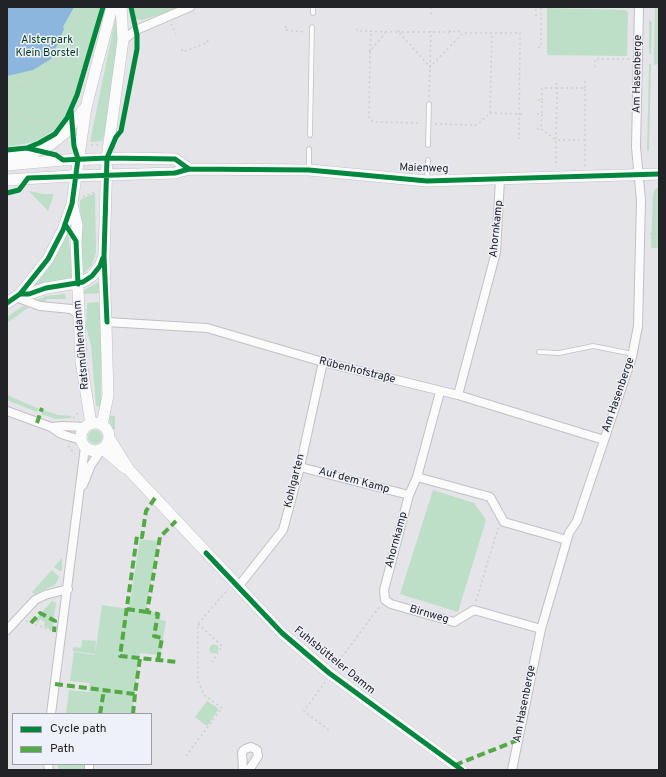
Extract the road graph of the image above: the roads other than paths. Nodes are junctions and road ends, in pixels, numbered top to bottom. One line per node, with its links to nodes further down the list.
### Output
1 (112, 7): 10 (street, Ratsmühlendamm)
2 (121, 7): 8 (street, Ratsmühlendamm)
3 (190, 7): 8 (street)
4 (313, 7): 6 (lane)
5 (639, 7): 21 (street, Am Hasenberge)
6 (313, 13)
7 (312, 27): 11 (lane)
8 (123, 40): 15 (street, Ratsmühlendamm)
9 (429, 104): 12 (lane)
10 (86, 106): 14 (street); 16 (street, Ratsmühlendamm)
11 (310, 135)
12 (428, 145)
13 (309, 149): 20 (lane)
14 (7, 157)
15 (107, 158): 16 (street); 19 (street); 24 (street, Ratsmühlendamm)
16 (78, 159): 18 (street); 23 (street, Ratsmühlendamm)
17 (428, 160): 27 (lane)
18 (7, 165)
19 (189, 169): 20 (street, Maienweg); 24 (street, Maienweg)
20 (309, 170): 27 (street, Maienweg)
21 (639, 174): 22 (street, Maienweg); 25 (street, Maienweg); 35 (street, Am Hasenberge)
22 (659, 174)
23 (76, 175): 24 (street, Maienweg); 26 (street, Maienweg); 28 (street, Ratsmühlendamm)
24 (106, 175): 29 (street, Ratsmühlendamm)
25 (500, 179): 27 (street, Maienweg); 38 (street, Ahornkamp)
26 (7, 180)
27 (427, 181)
28 (76, 201): 30 (street, Ratsmühlendamm); 31 (street)
29 (104, 256): 30 (street); 33 (street, Ratsmühlendamm)
30 (78, 284): 31 (street); 32 (street, Ratsmühlendamm)
31 (14, 298): 32 (street)
32 (78, 314): 40 (street, Ratsmühlendamm)
33 (107, 322): 36 (street, Rübenhofstraße); 40 (street, Ratsmühlendamm)
34 (539, 352): 35 (lane)
35 (633, 354): 43 (street, Am Hasenberge)
36 (323, 362): 37 (street, Rübenhofstraße); 46 (street, Kohlgarten)
37 (440, 392): 38 (street, Rübenhofstraße); 48 (street, Ahornkamp)
38 (458, 395): 43 (street, Rübenhofstraße)
39 (7, 411): 41 (street)
40 (93, 426): 41 (street); 42 (street, Ratsmühlendamm); 44 (street, Ratsmühlendamm)
41 (51, 427): 44 (street)
42 (109, 438): 45 (street, Ratsmühlendamm); 47 (street, Fuhlsbütteler Damm)
43 (604, 440): 51 (street, Am Hasenberge)
44 (83, 443): 45 (street); 49 (street, Ratsmühlendamm)
45 (102, 450): 47 (street, Fuhlsbütteler Damm); 49 (street, Ratsmühlendamm)
46 (300, 467): 50 (street, Auf dem Kamp); 52 (street, Kohlgarten)
47 (129, 470): 52 (street, Fuhlsbütteler Damm)
48 (417, 478): 50 (street, Ahornkamp); 51 (street)
49 (80, 491): 53 (street, Ratsmühlendamm)
50 (409, 495): 54 (street, Ahornkamp)
51 (567, 540): 55 (street, Am Hasenberge)
52 (236, 584): 60 (street, Fuhlsbütteler Damm)
53 (68, 589): 56 (street); 57 (street, Ratsmühlendamm)
54 (385, 600): 55 (street, Birnweg)
55 (541, 629): 61 (street, Am Hasenberge)
56 (7, 630)
57 (51, 713)
58 (243, 770): 59 (street)
59 (249, 770)
60 (462, 770)
61 (512, 770)

